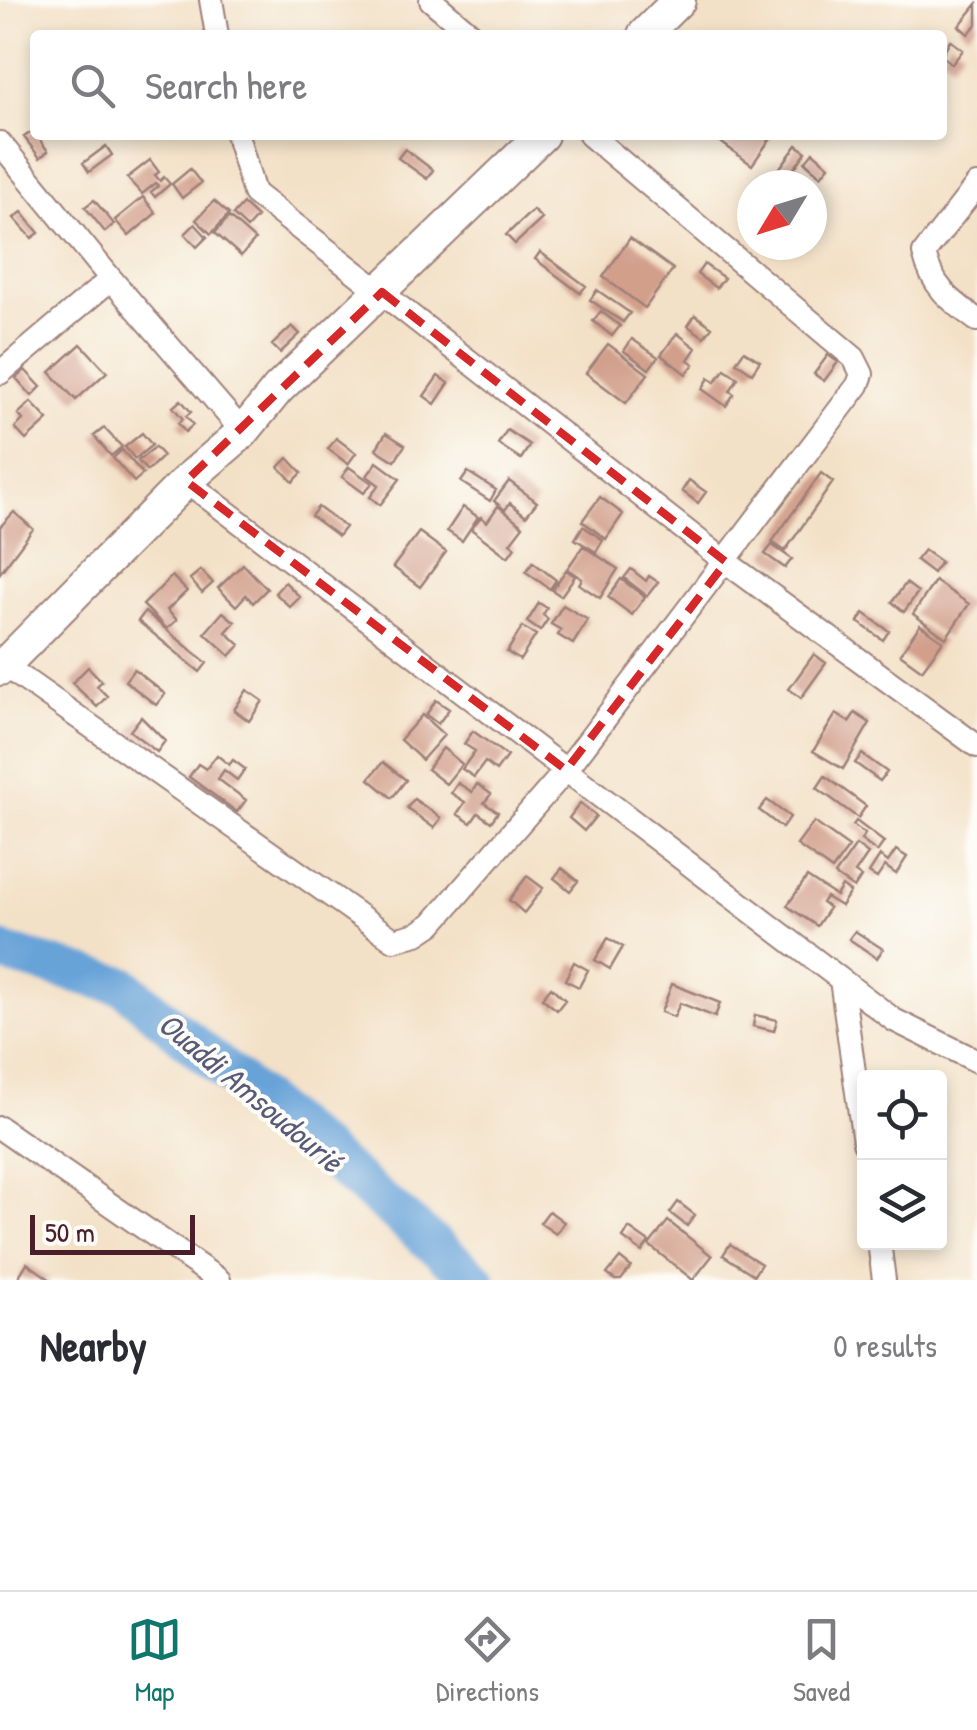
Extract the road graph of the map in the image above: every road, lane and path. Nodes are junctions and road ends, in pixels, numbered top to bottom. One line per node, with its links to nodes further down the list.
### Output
1 (211, 0): 4 (street)
2 (432, 0): 5 (street)
3 (679, 0): 6 (street)
4 (216, 30)
5 (466, 30)
6 (649, 30)
7 (239, 140): 13 (street)
8 (537, 140): 13 (street)
9 (596, 140): 18 (street)
10 (0, 143): 12 (street)
11 (977, 186): 14 (street)
12 (110, 279): 15 (street); 16 (street)
13 (382, 292): 16 (street); 18 (street)
14 (977, 320)
15 (0, 373)
16 (243, 432): 17 (street)
17 (186, 480): 19 (street); 21 (street)
18 (726, 562): 20 (street); 21 (street)
19 (2, 667): 21 (street)
20 (977, 746)
21 (566, 770): 22 (street)
22 (842, 980): 23 (street); 24 (street)
23 (977, 1061)
24 (857, 1090)
25 (0, 1128): 27 (street)
26 (880, 1250): 28 (street)
27 (212, 1278)
28 (884, 1280)

